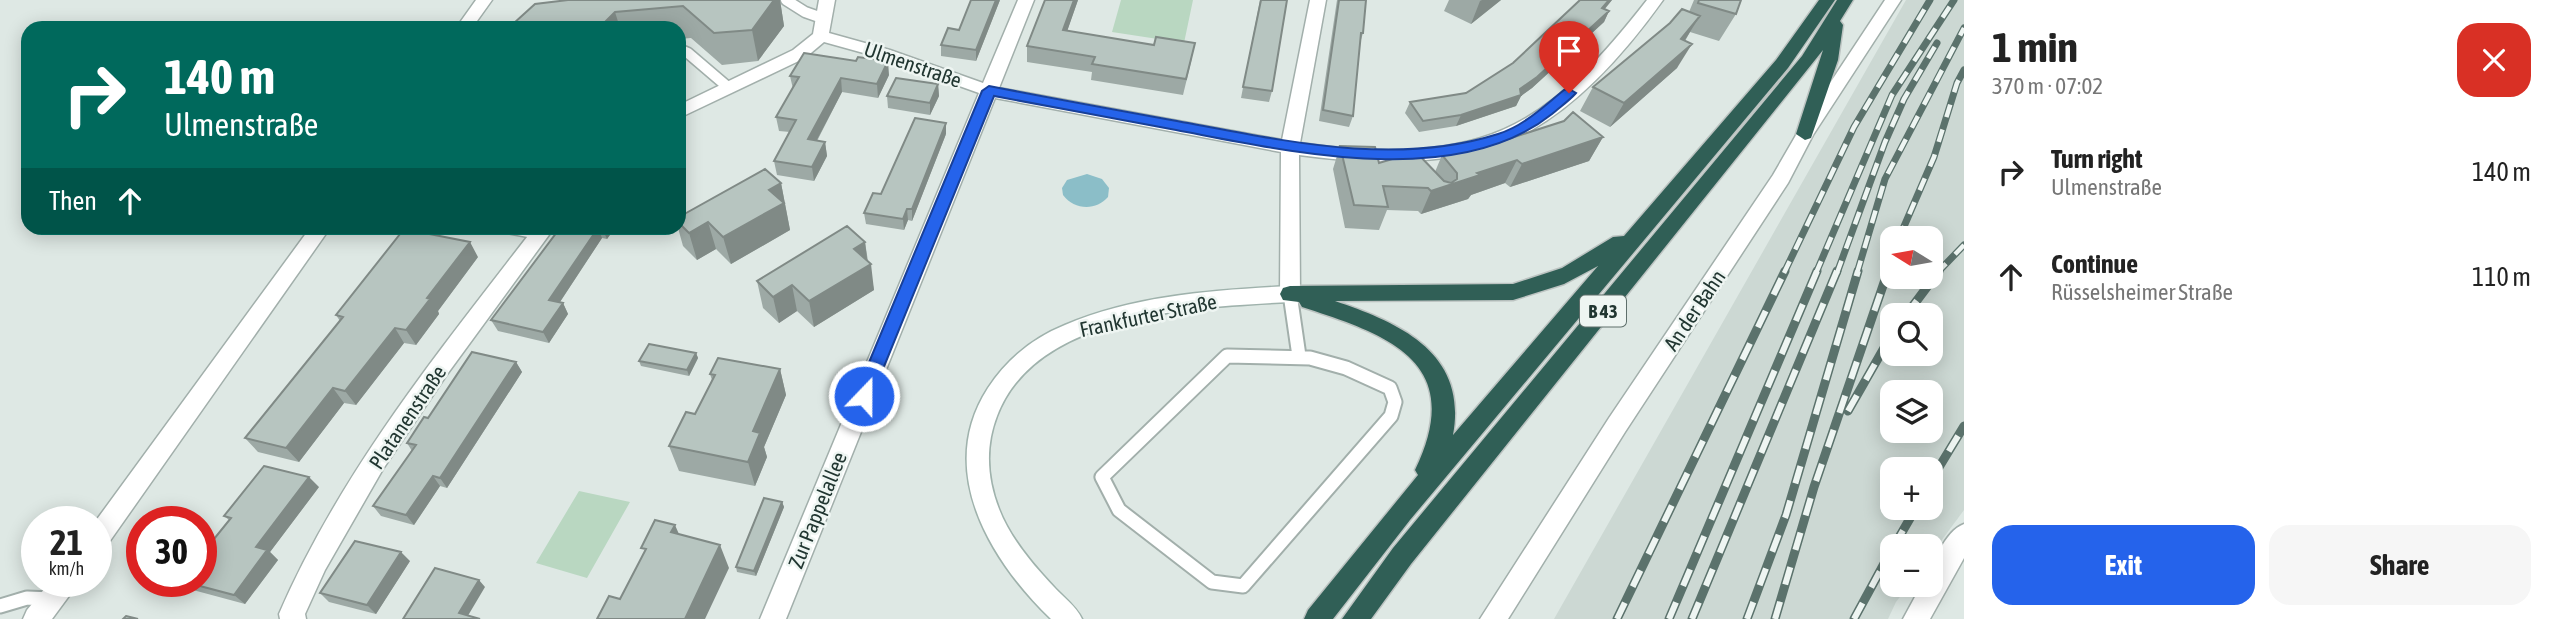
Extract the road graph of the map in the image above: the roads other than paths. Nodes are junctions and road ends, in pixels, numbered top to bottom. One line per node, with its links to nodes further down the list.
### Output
1 (484, 0): 9 (street)
2 (786, 0): 10 (lane)
3 (827, 0): 10 (street)
4 (1026, 0): 13 (street, Zur Pappelallee)
5 (1318, 0): 16 (street)
6 (1655, 0): 16 (street, Ulmenstraße)
7 (1893, 0): 15 (street, An der Bahn)
8 (1836, 6): 15 (highway); 17 (highway, B 43); 33 (highway, B 43)
9 (469, 21)
10 (821, 27): 12 (street); 13 (street, Ulmenstraße)
11 (686, 52): 12 (lane)
12 (729, 88): 14 (street)
13 (989, 91): 16 (street, Ulmenstraße); 30 (street, Zur Pappelallee)
14 (686, 110)
15 (1805, 134): 34 (street, An der Bahn)
16 (1290, 147): 20 (street)
17 (1639, 230): 20 (highway); 22 (highway, B 43)
18 (315, 235): 23 (street)
19 (538, 235): 29 (street, Platanenstraße)
20 (1290, 294): 21 (lane); 22 (highway); 31 (street, Frankfurter Straße)
21 (1299, 356): 21 (lane)
22 (1401, 512): 32 (highway, B 43)
23 (112, 518)
24 (1964, 535): 35 (street)
25 (31, 597): 27 (lane)
26 (54, 597): 28 (street)
27 (0, 606)
28 (36, 619)
29 (293, 619)
30 (773, 619)
31 (1069, 619)
32 (1317, 619)
33 (1355, 619)
34 (1493, 619)
35 (1916, 619)

